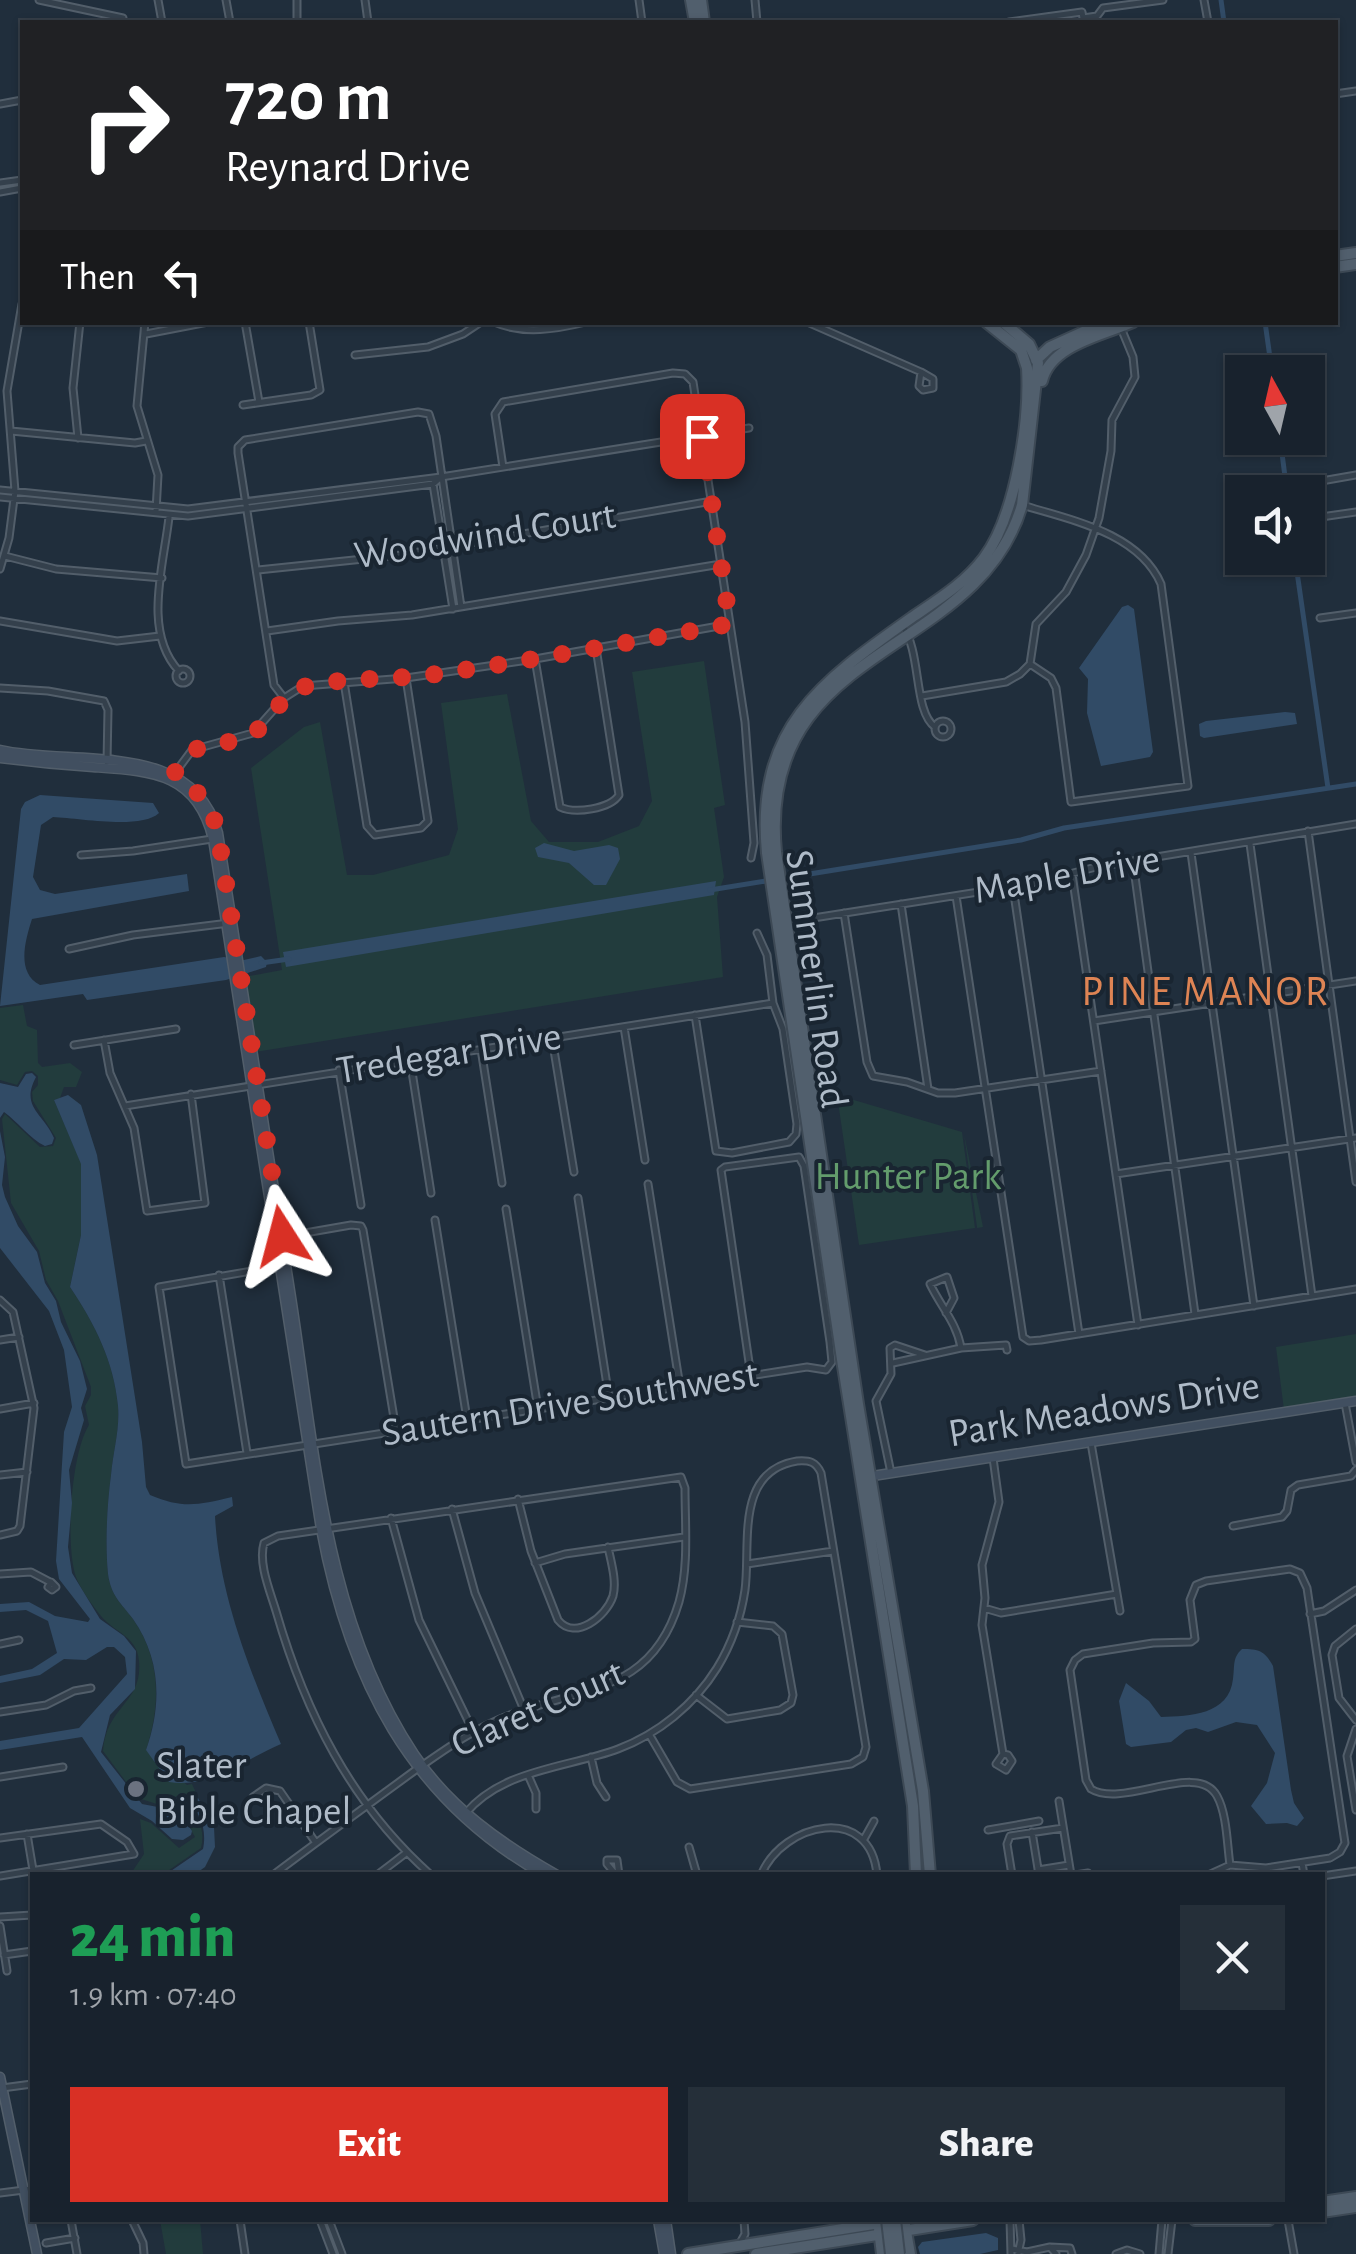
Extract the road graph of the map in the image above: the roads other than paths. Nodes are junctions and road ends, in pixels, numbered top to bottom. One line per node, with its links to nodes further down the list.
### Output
1 (39, 0): 3 (street)
2 (1164, 0): 5 (street)
3 (58, 2): 4 (street)
4 (123, 18)
5 (1097, 19): 7 (street)
6 (1024, 20): 7 (street)
7 (1084, 20)
8 (20, 314): 35 (street)
9 (80, 325): 37 (street)
10 (145, 325): 25 (street)
11 (192, 325): 25 (street)
12 (245, 325): 32 (street)
13 (309, 325): 32 (street)
14 (476, 325): 29 (street)
15 (501, 325): 16 (street)
16 (567, 325)
17 (813, 325): 30 (street)
18 (993, 325): 31 (main road)
19 (994, 325): 28 (main road)
20 (1007, 325): 26 (main road)
21 (1086, 325): 26 (main road)
22 (1098, 325): 28 (main road)
23 (1126, 325): 24 (main road)
24 (1120, 328): 27 (main road); 55 (street)
25 (146, 334): 38 (street)
26 (1025, 340): 28 (main road)
27 (1064, 352): 28 (main road); 50 (main road)
28 (1038, 354): 31 (main road, Summerlin Road); 50 (main road, Summerlin Road)
29 (355, 355)
30 (921, 372)
31 (1028, 382): 69 (main road, Summerlin Road)
32 (258, 402): 33 (street)
33 (243, 404)
34 (749, 428): 36 (street)
35 (10, 431): 37 (street); 47 (street)
36 (702, 436): 39 (street); 39 (street); 48 (street)
37 (78, 438): 38 (street)
38 (146, 441): 51 (street)
39 (504, 468): 42 (street)
40 (1356, 475): 43 (street)
41 (432, 476): 42 (street); 44 (street); 45 (street)
42 (441, 477): 44 (street); 49 (street); 56 (street)
43 (1325, 480)
44 (433, 484): 45 (street); 57 (street)
45 (371, 489): 49 (street)
46 (0, 493): 47 (street)
47 (14, 495): 51 (street); 58 (street)
48 (712, 502): 56 (street, Woodwind Court); 59 (street)
49 (246, 504): 52 (street); 61 (street)
50 (1022, 505): 55 (street); 69 (main road, Summerlin Road)
51 (156, 511): 52 (street)
52 (169, 512): 62 (street)
53 (1356, 512): 54 (street)
54 (1325, 516)
55 (1095, 531): 74 (street); 74 (street)
56 (452, 547): 57 (street, Woodwind Court); 63 (street)
57 (443, 548): 61 (street, Woodwind Court); 64 (street)
58 (4, 556): 60 (street); 62 (street)
59 (721, 564): 63 (street); 68 (street)
60 (0, 568)
61 (258, 570): 70 (street)
62 (162, 578): 71 (street)
63 (461, 608): 64 (street)
64 (452, 609): 70 (street)
65 (1356, 613): 66 (street)
66 (1320, 618)
67 (0, 621): 71 (street)
68 (730, 624): 72 (street); 91 (street)
69 (905, 629): 79 (street); 99 (main road, Summerlin Road)
70 (267, 631): 80 (street)
71 (160, 636): 75 (street)
72 (596, 648): 73 (street); 73 (street)
73 (536, 659): 76 (street)
74 (1030, 664): 79 (street)
75 (179, 670)
76 (406, 678): 77 (street); 77 (street)
77 (344, 682): 80 (street)
78 (0, 688): 83 (street)
79 (922, 696): 81 (street)
80 (284, 698): 84 (street)
81 (936, 727)
82 (0, 754): 83 (street)
83 (107, 765): 84 (street)
84 (172, 777): 87 (street)
85 (1356, 824): 86 (street, Maple Drive)
86 (1308, 831): 88 (street, Maple Drive); 103 (street)
87 (216, 838): 90 (street); 98 (street)
88 (1250, 844): 89 (street, Maple Drive); 104 (street)
89 (1191, 853): 92 (street, Maple Drive); 106 (street)
90 (81, 854)
91 (752, 858)
92 (1133, 862): 93 (street, Maple Drive); 107 (street)
93 (1072, 874): 94 (street, Maple Drive); 109 (street)
94 (1014, 887): 95 (street, Maple Drive); 119 (street)
95 (956, 896): 96 (street, Maple Drive); 121 (street)
96 (901, 904): 97 (street, Maple Drive); 122 (street)
97 (844, 913): 99 (street, Maple Drive); 122 (street)
98 (229, 923): 101 (street); 120 (street)
99 (782, 923): 176 (main road, Summerlin Road)
100 (757, 933): 105 (street)
101 (69, 949)
102 (1356, 981): 103 (street)
103 (1329, 985): 104 (street); 125 (street)
104 (1270, 994): 106 (street); 126 (street)
105 (773, 1003): 108 (street, Tredegar Drive); 108 (street)
106 (1212, 1003): 107 (street); 127 (street)
107 (1153, 1012): 109 (street); 129 (street)
108 (695, 1015): 110 (street, Tredegar Drive)
109 (1094, 1021): 118 (street)
110 (624, 1026): 112 (street, Tredegar Drive); 128 (street)
111 (176, 1028): 113 (street)
112 (552, 1038): 115 (street, Tredegar Drive); 130 (street)
113 (104, 1040): 114 (street); 124 (street)
114 (74, 1044)
115 (481, 1049): 116 (street, Tredegar Drive); 133 (street)
116 (410, 1059): 117 (street, Tredegar Drive); 135 (street)
117 (339, 1070): 120 (street, Tredegar Drive); 137 (street)
118 (1101, 1071): 119 (street); 131 (street)
119 (1042, 1080): 121 (street); 150 (street)
120 (254, 1084): 123 (street, Tredegar Drive); 140 (street); 141 (street)
121 (985, 1089): 122 (street); 150 (street)
122 (928, 1090)
123 (190, 1094): 124 (street, Tredegar Drive); 124 (street)
124 (125, 1106)
125 (1353, 1138): 126 (street); 132 (street)
126 (1292, 1148): 127 (street); 144 (street)
127 (1234, 1156): 129 (street); 146 (street)
128 (644, 1160)
129 (1175, 1166): 131 (street); 148 (street)
130 (574, 1172)
131 (1116, 1174): 149 (street)
132 (1356, 1182)
133 (502, 1183)
134 (648, 1184): 158 (street)
135 (432, 1193)
136 (578, 1198): 159 (street)
137 (360, 1206)
138 (506, 1209): 164 (street)
139 (436, 1220): 165 (street)
140 (282, 1236): 141 (street); 166 (street)
141 (283, 1265): 142 (street); 167 (street)
142 (219, 1275): 169 (street); 169 (street, Sautern Drive Southwest)
143 (1356, 1289): 144 (street)
144 (1312, 1297): 146 (street)
145 (0, 1300): 151 (street)
146 (1254, 1306): 148 (street)
147 (946, 1312): 147 (street); 153 (street)
148 (1195, 1316): 149 (street)
149 (1138, 1324): 150 (street)
150 (1079, 1334)
151 (20, 1337): 152 (street); 161 (street)
152 (0, 1340)
153 (961, 1348): 154 (street); 155 (street)
154 (1007, 1350)
155 (925, 1355): 156 (street); 156 (street)
156 (893, 1364): 173 (street)
157 (752, 1376): 157 (street, Sautern Drive Southwest); 158 (street, Sautern Drive Southwest)
158 (680, 1387): 159 (street, Sautern Drive Southwest)
159 (609, 1398): 164 (street, Sautern Drive Southwest)
160 (1356, 1401): 162 (street, Park Meadows Drive)
161 (34, 1403): 163 (street); 172 (street)
162 (1345, 1403): 168 (street, Park Meadows Drive); 171 (street)
163 (0, 1409)
164 (538, 1409): 165 (street, Sautern Drive Southwest)
165 (467, 1419): 166 (street, Sautern Drive Southwest)
166 (396, 1430): 167 (street, Sautern Drive Southwest)
167 (311, 1443): 169 (street, Sautern Drive Southwest); 181 (street)
168 (1091, 1443): 170 (street, Park Meadows Drive); 191 (street)
169 (247, 1453)
170 (993, 1458): 173 (street, Park Meadows Drive); 192 (street)
171 (1356, 1462)
172 (27, 1472): 175 (street); 182 (street)
173 (891, 1473): 176 (street, Park Meadows Drive)
174 (1353, 1473): 180 (street)
175 (0, 1475)
176 (865, 1478): 247 (main road, Summerlin Road); 248 (main road, Summerlin Road)
177 (518, 1499): 178 (street); 183 (street, Claret Court); 186 (street)
178 (452, 1509): 179 (street); 201 (street)
179 (391, 1518): 181 (street); 205 (street)
180 (1233, 1526)
181 (325, 1529): 210 (street); 216 (street)
182 (0, 1535)
183 (685, 1537): 184 (street); 201 (street, Claret Court)
184 (608, 1547): 186 (street); 186 (street)
185 (834, 1551): 187 (street); 187 (street); 206 (street)
186 (535, 1563)
187 (747, 1564): 195 (street)
188 (0, 1574): 189 (street)
189 (50, 1582)
190 (1356, 1590): 194 (street)
191 (1117, 1594): 192 (street); 193 (street)
192 (984, 1608): 207 (street)
193 (1120, 1610)
194 (1310, 1614): 233 (street); 235 (street)
195 (737, 1622): 200 (street); 200 (street)
196 (1356, 1629): 203 (street)
197 (19, 1640): 198 (street)
198 (0, 1644)
199 (91, 1688): 202 (street)
200 (696, 1695): 206 (street)
201 (524, 1710): 205 (street, Claret Court)
202 (0, 1712)
203 (1356, 1720)
204 (1356, 1729): 218 (street)
205 (472, 1732): 210 (street, Claret Court)
206 (649, 1734): 208 (street)
207 (1002, 1754)
208 (591, 1757): 211 (street); 214 (street)
209 (63, 1767): 212 (street)
210 (420, 1767): 216 (street, Claret Court); 219 (street)
211 (528, 1775): 217 (street); 219 (street)
212 (0, 1777)
213 (253, 1797): 229 (street)
214 (606, 1797)
215 (1059, 1801): 223 (street)
216 (366, 1806): 229 (street, Claret Court); 232 (street)
217 (536, 1809)
218 (1356, 1810)
219 (463, 1815): 238 (street)
220 (874, 1821): 228 (street)
221 (1039, 1821): 222 (street)
222 (1004, 1827): 224 (street); 230 (street)
223 (1063, 1828): 225 (street); 234 (street)
224 (988, 1830)
225 (1032, 1832): 230 (street); 250 (street)
226 (27, 1834): 227 (street); 236 (street); 237 (street)
227 (0, 1838)
228 (864, 1839): 245 (street); 246 (street)
229 (316, 1843): 241 (street, Claret Court)
230 (1007, 1844): 249 (street)
231 (689, 1847): 244 (street)
232 (406, 1852): 242 (street); 243 (street)
233 (1302, 1863): 235 (street); 253 (street)
234 (1069, 1865): 250 (street); 251 (street)
235 (1230, 1865): 252 (street)
236 (50, 1867): 237 (street); 240 (street)
237 (33, 1870): 254 (street)
238 (535, 1870)
239 (1356, 1871): 255 (street)
240 (51, 1872)
241 (277, 1872)
242 (381, 1872)
243 (427, 1872)
244 (696, 1872)
245 (763, 1872)
246 (877, 1872)
247 (916, 1872)
248 (930, 1872)
249 (1012, 1872)
250 (1039, 1872)
251 (1072, 1872)
252 (1215, 1872)
253 (1304, 1872)
254 (0, 1876)
255 (1325, 1876)
256 (30, 1915): 257 (street)
257 (0, 1917)
258 (0, 1926): 260 (street)
259 (30, 1951): 260 (street)
260 (4, 1955): 261 (street)
261 (7, 1971)
262 (0, 2076): 264 (street)
263 (30, 2084): 264 (street)
264 (2, 2088): 265 (street)
265 (28, 2189): 266 (street)
266 (0, 2193)
267 (1356, 2197): 269 (main road)
268 (1325, 2203): 269 (main road)
269 (1337, 2205): 270 (main road); 271 (main road)
270 (1356, 2207)
271 (1325, 2211)
272 (31, 2222): 291 (street)
273 (71, 2222): 287 (street)
274 (133, 2222): 296 (street)
275 (240, 2222): 297 (street)
276 (321, 2222): 293 (street)
277 (331, 2222): 299 (street)
278 (662, 2222): 300 (street)
279 (744, 2222): 289 (street)
280 (1010, 2222): 292 (street)
281 (1020, 2222): 292 (street)
282 (1162, 2222): 311 (street)
283 (1172, 2222): 312 (street)
284 (1288, 2222): 313 (street)
285 (901, 2223): 286 (main road); 305 (main road, bridge); 306 (main road)
286 (872, 2226): 289 (main road); 302 (main road); 303 (main road); 303 (main road); 304 (main road, bridge)
287 (74, 2238): 288 (street); 295 (street)
288 (46, 2243)
289 (739, 2246): 301 (main road)
290 (1050, 2247): 294 (street); 307 (street); 308 (street)
291 (34, 2252)
292 (1015, 2252): 294 (street)
293 (332, 2253): 298 (street)
294 (1027, 2253)
295 (77, 2254)
296 (144, 2254)
297 (246, 2254)
298 (320, 2254)
299 (342, 2254)
300 (668, 2254)
301 (688, 2254)
302 (756, 2254)
303 (880, 2254)
304 (891, 2254)
305 (900, 2254)
306 (910, 2254)
307 (1056, 2254)
308 (1072, 2254)
309 (1116, 2254): 310 (street)
310 (1143, 2254)
311 (1159, 2254)
312 (1168, 2254)
313 (1294, 2254)

